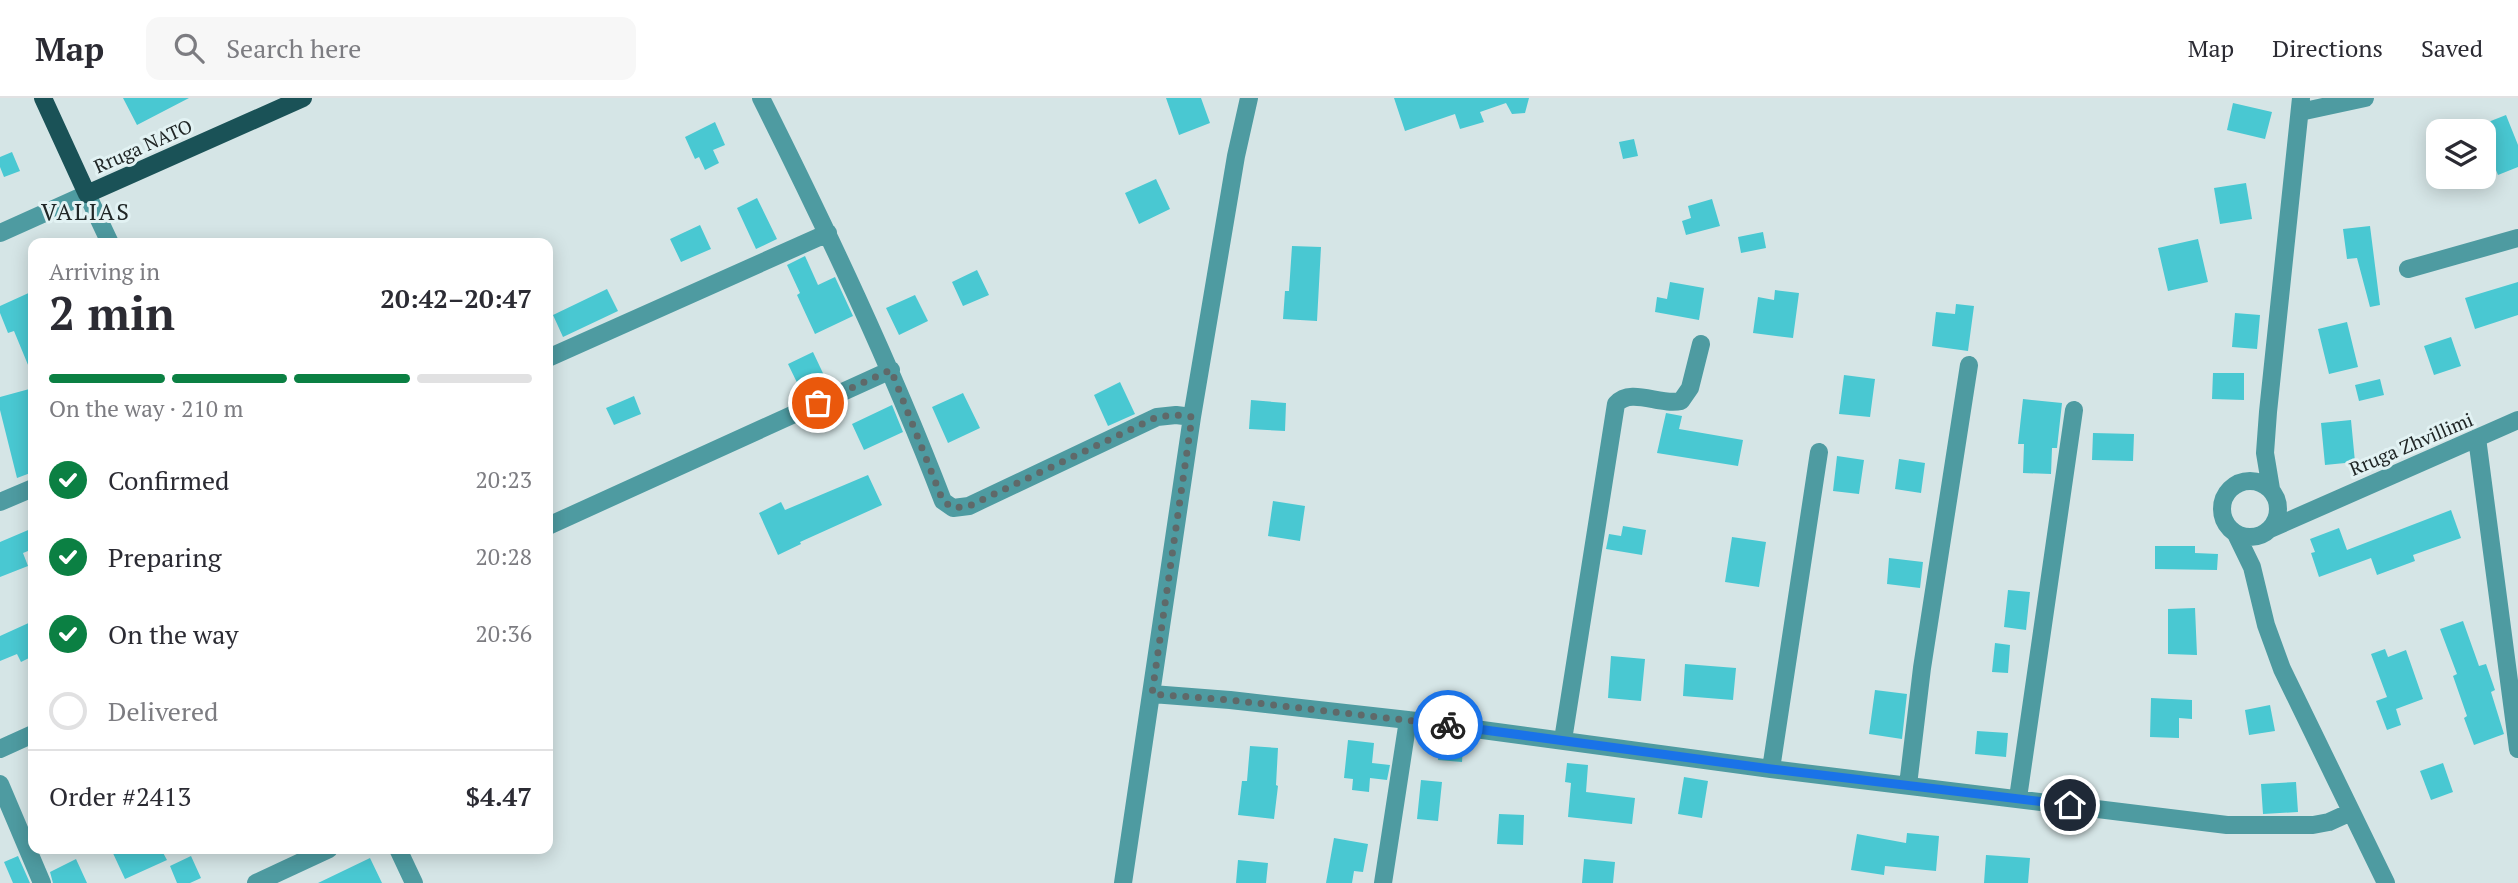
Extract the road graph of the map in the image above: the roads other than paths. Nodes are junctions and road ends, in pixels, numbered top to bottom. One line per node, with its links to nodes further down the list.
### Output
1 (43, 98): 7 (main road)
2 (303, 98): 7 (main road, Rruga NATO)
3 (761, 98): 9 (street)
4 (1249, 98): 19 (street)
5 (2365, 98): 6 (street)
6 (2301, 105): 18 (street)
7 (87, 194): 8 (street, Rruga NATO); 10 (street)
8 (0, 233)
9 (828, 233): 14 (street); 16 (street)
10 (108, 238)
11 (2518, 238): 12 (street)
12 (2407, 269)
13 (1701, 344): 35 (street)
14 (553, 356)
15 (1969, 365): 40 (street)
16 (891, 370): 19 (street); 28 (street)
17 (2074, 410): 41 (street)
18 (2268, 412): 23 (street); 25 (street)
19 (1192, 417): 32 (street)
20 (2518, 420): 21 (street, Rruga Zhvillimi)
21 (2477, 438): 27 (street, Rruga Zhvillimi); 37 (street)
22 (1819, 452): 38 (street)
23 (2230, 487): 25 (street); 30 (street)
24 (28, 490): 26 (street)
25 (2274, 496): 27 (street); 29 (street)
26 (0, 502)
27 (2321, 506): 29 (street, Rruga Zhvillimi)
28 (553, 524)
29 (2266, 532): 30 (street); 31 (street)
30 (2236, 534): 31 (street)
31 (2258, 584): 42 (street)
32 (1152, 694): 33 (street); 50 (street)
33 (1408, 720): 35 (street); 51 (street)
34 (28, 736): 36 (street)
35 (1563, 740): 38 (street)
36 (0, 749)
37 (2518, 749)
38 (1771, 769): 40 (street)
39 (0, 784): 43 (street)
40 (1908, 785): 41 (street)
41 (2018, 799): 42 (street)
42 (2351, 812): 52 (street)
43 (27, 831)
44 (34, 854): 47 (street)
45 (318, 854): 48 (street)
46 (400, 854): 49 (street)
47 (42, 883)
48 (256, 883)
49 (414, 883)
50 (1123, 883)
51 (1383, 883)
52 (2386, 883)

